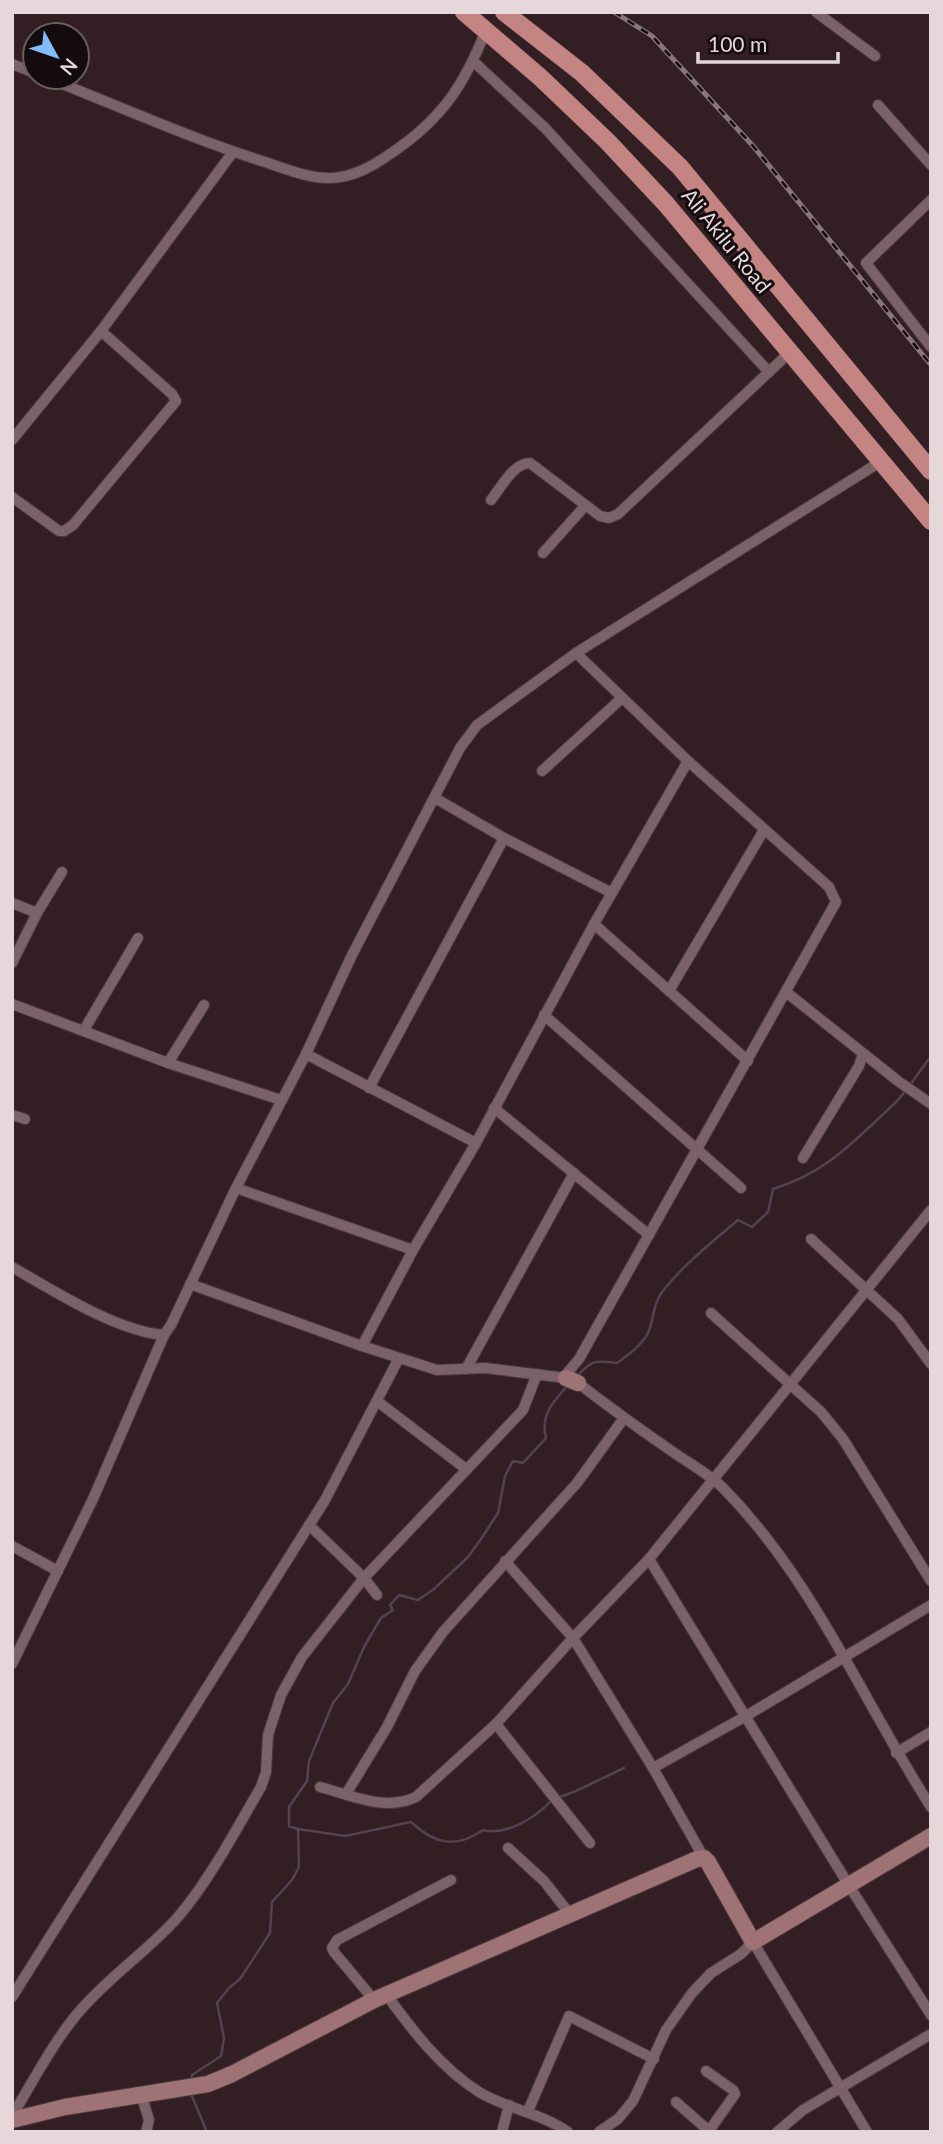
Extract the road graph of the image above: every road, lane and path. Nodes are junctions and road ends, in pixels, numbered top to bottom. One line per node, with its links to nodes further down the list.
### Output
1 (464, 12): 4 (main road, Ali Akilu Road)
2 (504, 12): 18 (main road, Ali Akilu Road)
3 (816, 12): 5 (street)
4 (486, 30): 6 (street); 14 (main road, Ali Akilu Road)
5 (875, 56)
6 (474, 62): 9 (street); 15 (street)
7 (81, 91): 9 (street)
8 (878, 105): 10 (street)
9 (233, 152): 12 (street)
10 (931, 165)
11 (931, 200): 13 (street)
12 (101, 331): 16 (street); 19 (street)
13 (931, 347)
14 (789, 353): 15 (street); 17 (main road, Ali Akilu Road)
15 (769, 372): 21 (street)
16 (12, 440)
17 (880, 462): 22 (main road, Ali Akilu Road); 24 (street)
18 (931, 471)
19 (12, 497)
20 (491, 500): 21 (street)
21 (585, 506): 23 (street)
22 (931, 521)
23 (543, 554)
24 (576, 653): 25 (street); 28 (street)
25 (622, 698): 26 (street); 27 (street)
26 (688, 761): 29 (street); 32 (street)
27 (542, 771)
28 (435, 798): 30 (street); 44 (street)
29 (764, 830): 38 (street); 39 (street)
30 (505, 838): 32 (street); 48 (street)
31 (62, 872): 34 (street)
32 (612, 893): 35 (street)
33 (12, 903): 34 (street)
34 (37, 913): 37 (street)
35 (594, 924): 38 (street); 42 (street)
36 (138, 937): 43 (street)
37 (12, 963)
38 (669, 990): 46 (street)
39 (786, 992): 45 (street); 46 (street)
40 (12, 1004): 43 (street)
41 (204, 1005): 47 (street)
42 (544, 1015): 51 (street); 55 (street)
43 (84, 1030): 47 (street)
44 (306, 1054): 48 (street); 49 (street)
45 (863, 1054): 50 (street); 56 (street)
46 (748, 1061): 55 (street)
47 (168, 1063): 49 (street)
48 (369, 1088): 54 (street)
49 (282, 1100): 58 (street)
50 (931, 1104)
51 (494, 1108): 54 (street); 57 (street)
52 (12, 1115): 53 (street)
53 (25, 1119)
54 (476, 1143): 63 (street)
55 (697, 1150): 59 (street); 61 (street)
56 (803, 1158)
57 (574, 1173): 61 (street); 72 (street)
58 (236, 1188): 63 (street); 65 (street)
59 (741, 1188)
60 (931, 1210): 66 (street)
61 (649, 1235): 74 (street)
62 (811, 1239): 66 (street)
63 (413, 1250): 69 (street)
64 (12, 1267): 68 (street)
65 (190, 1284): 68 (street); 69 (street)
66 (868, 1290): 71 (street); 75 (street)
67 (711, 1313): 75 (street)
68 (164, 1335): 84 (street)
69 (362, 1346): 70 (street)
70 (399, 1358): 72 (street); 76 (street)
71 (931, 1364)
72 (466, 1369): 73 (street)
73 (537, 1374): 74 (street); 78 (street)
74 (569, 1380): 77 (street)
75 (789, 1384): 79 (street); 86 (street)
76 (377, 1401): 78 (street); 80 (street)
77 (624, 1418): 79 (street); 83 (street)
78 (466, 1469): 85 (street)
79 (715, 1480): 82 (street); 90 (street)
80 (309, 1525): 85 (street); 108 (street)
81 (12, 1546): 84 (street)
82 (649, 1559): 89 (street); 92 (street)
83 (505, 1561): 89 (street); 98 (street)
84 (58, 1571): 91 (street)
85 (363, 1578): 87 (street); 119 (street)
86 (931, 1581)
87 (377, 1595)
88 (931, 1605): 90 (street)
89 (573, 1638): 93 (street); 96 (street)
90 (844, 1657): 92 (street); 95 (street)
91 (12, 1664)
92 (746, 1716): 96 (street); 105 (street)
93 (496, 1724): 98 (street); 101 (street)
94 (931, 1732): 95 (street)
95 (896, 1752): 99 (street)
96 (653, 1768): 103 (street)
97 (320, 1787): 98 (street)
98 (346, 1794)
99 (931, 1807)
100 (931, 1836): 105 (street)
101 (590, 1843)
102 (508, 1847): 106 (street)
103 (704, 1858): 106 (street); 107 (street)
104 (451, 1880): 109 (street)
105 (848, 1884): 107 (street); 110 (street)
106 (569, 1913): 109 (street)
107 (753, 1941): 112 (street); 114 (street)
108 (12, 1997)
109 (380, 1997): 115 (street); 117 (street)
110 (931, 2015)
111 (931, 2034): 114 (street)
112 (654, 2059): 118 (street); 124 (street)
113 (706, 2071): 120 (street)
114 (841, 2089): 125 (street); 126 (street)
115 (141, 2094): 119 (street); 121 (street)
116 (677, 2102): 120 (street)
117 (509, 2105): 118 (street); 122 (street)
118 (528, 2111): 123 (street)
119 (12, 2118)
120 (710, 2131)
121 (146, 2132)
122 (502, 2132)
123 (568, 2132)
124 (599, 2132)
125 (777, 2132)
126 (867, 2132)

